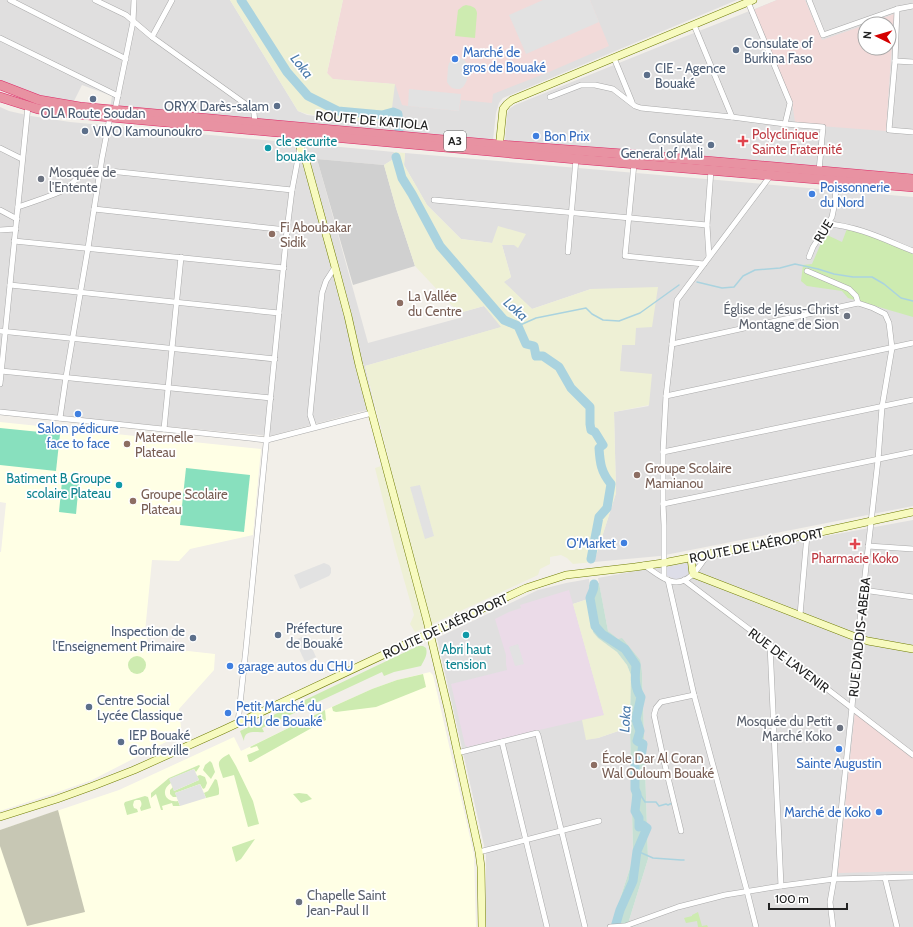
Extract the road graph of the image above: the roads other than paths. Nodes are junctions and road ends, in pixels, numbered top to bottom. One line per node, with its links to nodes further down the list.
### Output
1 (10, 0): 14 (street)
2 (95, 0): 9 (street)
3 (134, 0): 9 (street)
4 (172, 0): 11 (street)
5 (809, 0): 8 (street)
6 (750, 1): 10 (main road); 26 (street)
7 (913, 6): 8 (street)
8 (897, 9): 15 (street)
9 (133, 22): 11 (street); 14 (street)
10 (694, 25): 13 (main road); 24 (street)
11 (152, 37): 25 (street)
12 (0, 38): 18 (street)
13 (614, 58): 21 (street); 31 (main road)
14 (126, 59): 18 (street)
15 (895, 61): 16 (street); 28 (street)
16 (913, 62)
17 (0, 86): 23 (highway, ROUTE DE KATIOLA / A3)
18 (118, 96): 23 (street)
19 (0, 97): 22 (highway, ROUTE DE KATIOLA / A3)
20 (550, 97): 21 (street)
21 (632, 103): 24 (street)
22 (28, 106): 23 (highway, ROUTE DE KATIOLA / A3); 32 (street)
23 (112, 114): 25 (highway, ROUTE DE KATIOLA / A3); 27 (highway, ROUTE DE KATIOLA / A3); 35 (street)
24 (732, 117): 26 (street)
25 (255, 123): 27 (highway, ROUTE DE KATIOLA / A3)
26 (784, 124): 37 (street)
27 (300, 131): 29 (main road); 31 (highway, ROUTE DE KATIOLA / A3)
28 (913, 132)
29 (300, 147): 42 (street); 63 (main road)
30 (0, 148): 32 (street)
31 (499, 148): 33 (highway, ROUTE DE KATIOLA / A3); 37 (highway, ROUTE DE KATIOLA / A3)
32 (22, 159): 44 (street)
33 (576, 159): 34 (highway, ROUTE DE KATIOLA / A3); 47 (street)
34 (634, 164): 36 (highway, ROUTE DE KATIOLA / A3); 48 (street)
35 (100, 170): 42 (street); 44 (street); 45 (street)
36 (711, 170): 38 (highway, ROUTE DE KATIOLA / A3); 51 (street)
37 (819, 171): 39 (highway, ROUTE DE KATIOLA / A3)
38 (771, 175): 40 (highway, ROUTE DE KATIOLA / A3); 60 (street)
39 (913, 179)
40 (837, 181): 41 (highway, ROUTE DE KATIOLA / A3); 50 (street, RUE)
41 (913, 188)
42 (292, 190): 54 (street)
43 (434, 200): 47 (street)
44 (18, 207): 49 (street)
45 (94, 209): 54 (street); 56 (street)
46 (0, 210): 49 (street)
47 (571, 213): 48 (street); 58 (street)
48 (629, 218): 51 (street); 62 (street)
49 (17, 219): 52 (street)
50 (828, 224): 57 (street); 61 (street, RUE)
51 (707, 225): 60 (street)
52 (16, 229): 53 (street); 55 (street)
53 (0, 230)
54 (287, 230): 64 (street)
55 (14, 241): 56 (street); 66 (street)
56 (88, 248): 59 (street); 67 (street)
57 (913, 251)
58 (568, 252)
59 (181, 257): 64 (street); 68 (street)
60 (709, 257): 62 (street)
61 (810, 257)
62 (704, 264): 74 (street)
63 (335, 267): 87 (main road); 89 (street)
64 (284, 268): 70 (street)
65 (807, 271): 69 (street)
66 (10, 285): 67 (street); 71 (street)
67 (81, 293): 68 (street); 72 (street)
68 (177, 302): 70 (street); 76 (street)
69 (858, 303): 74 (street); 75 (street, RUE D'ADDIS-ABEBA)
70 (279, 313): 77 (street)
71 (3, 331): 72 (street); 78 (street)
72 (73, 338): 76 (street); 79 (street)
73 (913, 343): 75 (street)
74 (672, 344): 82 (street)
75 (892, 348): 82 (street); 85 (street, RUE D'ADDIS-ABEBA)
76 (172, 349): 77 (street); 81 (street)
77 (275, 360): 83 (street)
78 (1, 371): 79 (street); 80 (street)
79 (66, 378): 81 (street); 88 (street)
80 (0, 384)
81 (168, 388): 83 (street); 90 (street)
82 (666, 396): 92 (street)
83 (271, 398): 91 (street)
84 (913, 400): 85 (street)
85 (882, 407): 92 (street); 94 (street, RUE D'ADDIS-ABEBA)
86 (0, 412): 88 (street)
87 (372, 414): 89 (street); 111 (main road)
88 (60, 418): 90 (street)
89 (314, 427): 91 (street)
90 (164, 429): 91 (street)
91 (267, 440): 117 (street)
92 (664, 452): 95 (street)
93 (913, 452): 94 (street)
94 (878, 460): 95 (street); 97 (street, RUE D'ADDIS-ABEBA)
95 (663, 504): 103 (street)
96 (913, 512): 97 (main road, ROUTE DE L'AÉROPORT)
97 (871, 521): 98 (main road, ROUTE DE L'AÉROPORT); 99 (street, RUE D'ADDIS-ABEBA)
98 (807, 534): 101 (main road, ROUTE DE L'AÉROPORT); 110 (street)
99 (868, 546): 100 (street); 108 (street, RUE D'ADDIS-ABEBA)
100 (913, 549)
101 (707, 555): 102 (main road, ROUTE DE L'AÉROPORT); 105 (street)
102 (691, 558): 103 (main road, ROUTE DE L'AÉROPORT); 105 (main road)
103 (663, 563): 104 (main road, ROUTE DE L'AÉROPORT); 106 (street)
104 (644, 565): 106 (street); 111 (main road, ROUTE DE L'AÉROPORT)
105 (692, 574): 107 (street); 110 (main road)
106 (666, 579): 107 (street); 115 (street)
107 (684, 580): 113 (street, RUE DE L'AVENIR)
108 (863, 590): 109 (street); 112 (street, RUE D'ADDIS-ABEBA)
109 (913, 597)
110 (800, 615): 112 (main road)
111 (430, 634): 117 (main road, ROUTE DE L'AÉROPORT); 119 (main road)
112 (858, 638): 114 (main road); 116 (street, RUE D'ADDIS-ABEBA)
113 (770, 644): 116 (street, RUE DE L'AVENIR); 130 (street)
114 (913, 649)
115 (694, 695): 124 (street); 131 (street)
116 (852, 708): 120 (street, RUE DE L'AVENIR); 129 (street, RUE D'ADDIS-ABEBA)
117 (238, 723): 121 (main road, ROUTE DE L'AÉROPORT)
118 (502, 742): 119 (street); 123 (street); 125 (street)
119 (457, 753): 126 (main road)
120 (913, 755)
121 (0, 817)
122 (599, 821): 123 (street)
123 (561, 830): 125 (street); 134 (street)
124 (681, 832)
125 (525, 839): 126 (street); 133 (street)
126 (479, 852): 132 (main road)
127 (913, 877): 128 (street)
128 (885, 878): 129 (street); 138 (street)
129 (834, 880): 130 (street); 137 (street, RUE D'ADDIS-ABEBA)
130 (781, 886): 131 (street)
131 (747, 891): 135 (street); 136 (street)
132 (482, 927)
133 (547, 927)
134 (585, 927)
135 (612, 927)
136 (756, 927)
137 (833, 927)
138 (897, 927)

